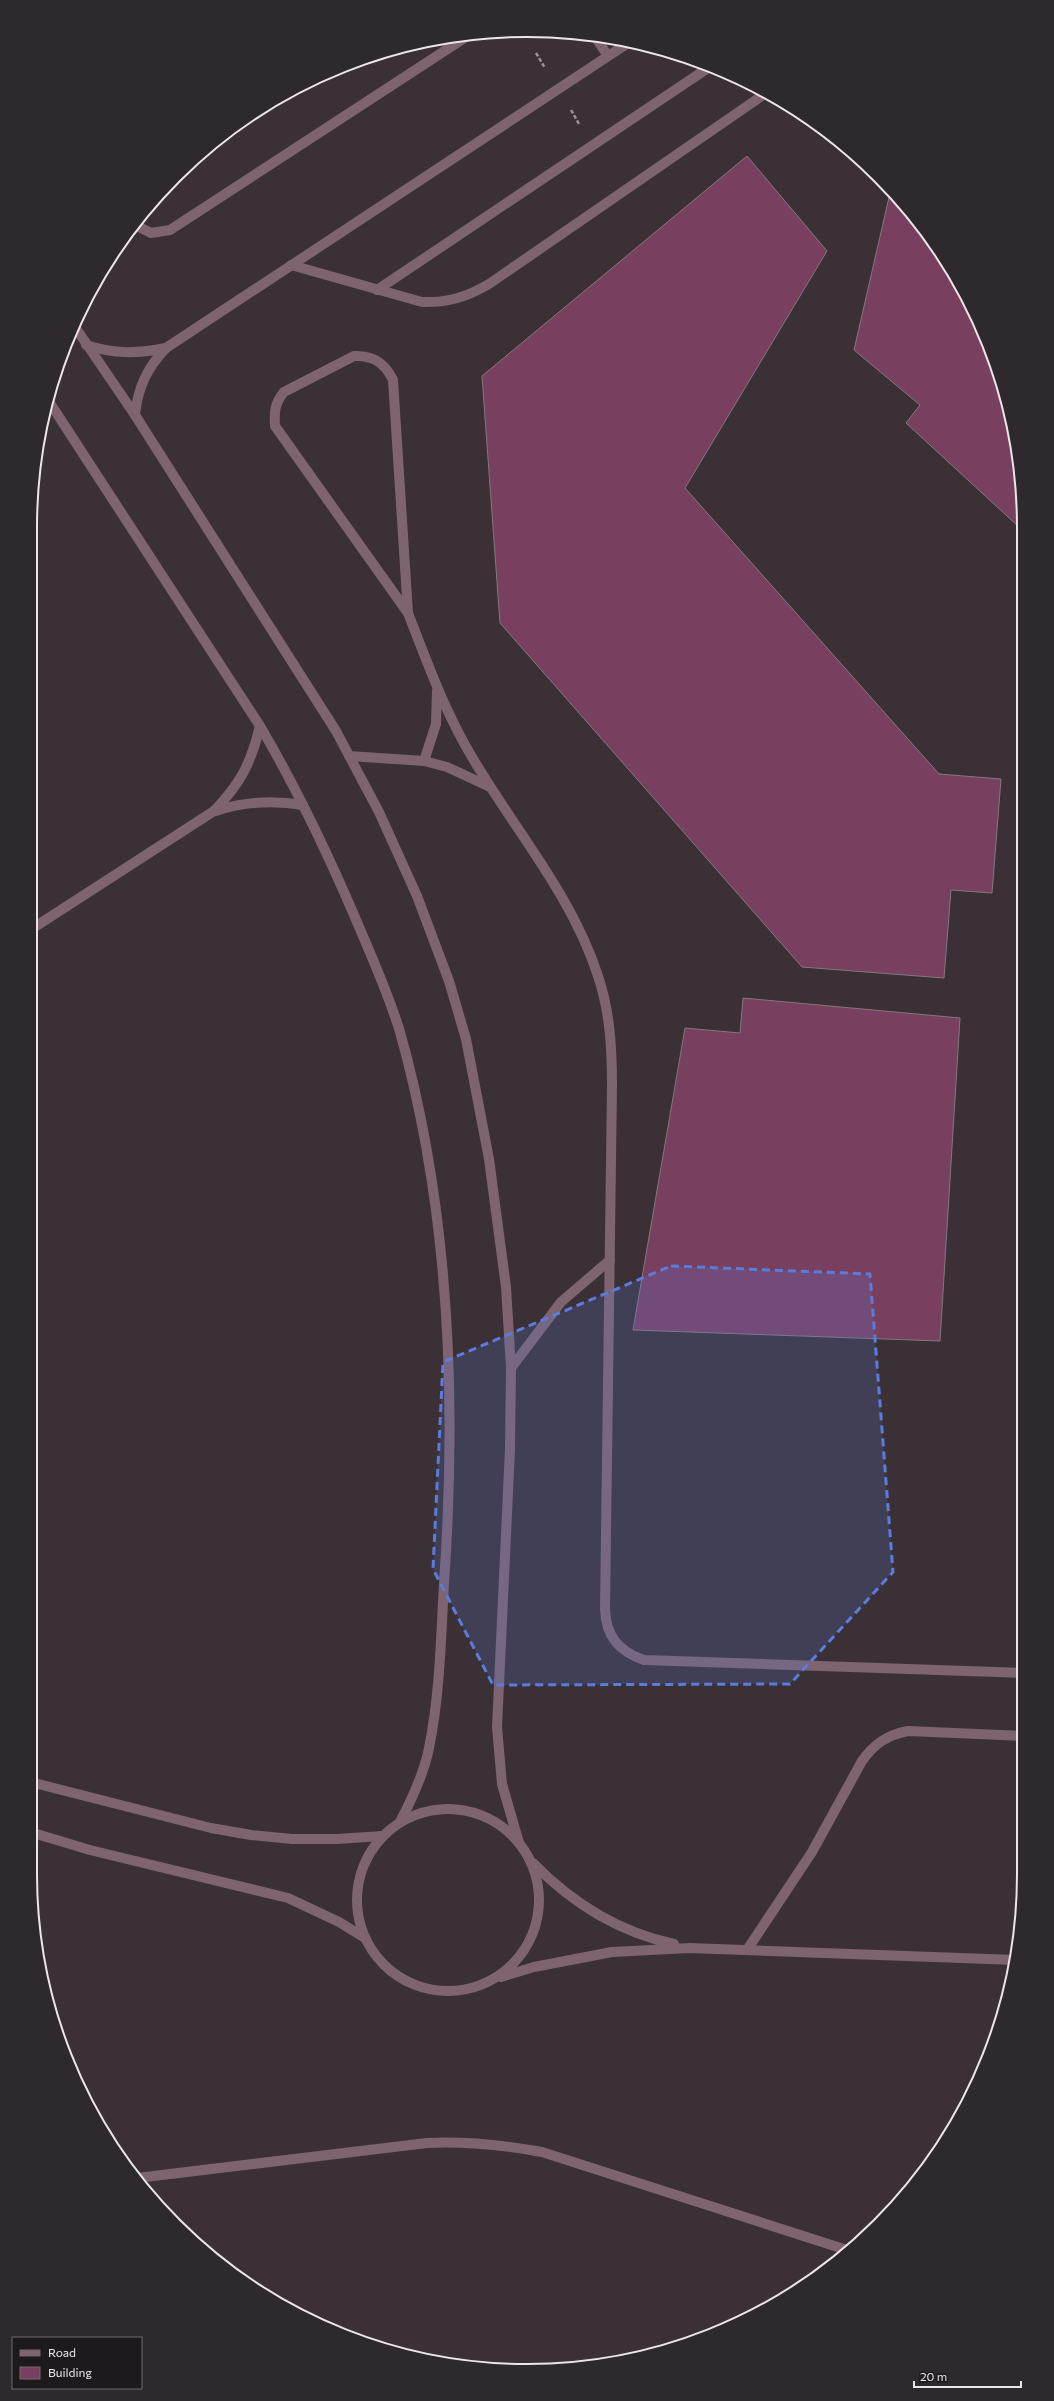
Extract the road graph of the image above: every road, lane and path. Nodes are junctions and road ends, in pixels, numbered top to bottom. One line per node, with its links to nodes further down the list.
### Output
1 (459, 42): 7 (street)
2 (599, 42): 4 (street)
3 (623, 46): 4 (street)
4 (608, 56): 8 (street)
5 (705, 70): 9 (street)
6 (760, 97): 9 (street)
7 (139, 227)
8 (291, 265): 9 (street); 12 (street)
9 (377, 290)
10 (78, 331): 11 (street)
11 (86, 345): 12 (street); 14 (street)
12 (166, 348): 14 (street)
13 (52, 407): 17 (street)
14 (135, 415): 18 (street)
15 (408, 613): 15 (street); 16 (street)
16 (436, 684): 19 (street); 20 (street)
17 (260, 726): 21 (street); 22 (street)
18 (349, 756): 19 (street); 25 (street)
19 (424, 761): 20 (street)
20 (491, 788): 24 (street)
21 (303, 805): 22 (street); 29 (street)
22 (214, 811): 23 (street)
23 (37, 925)
24 (610, 1260): 25 (street); 26 (street)
25 (511, 1368): 32 (street)
26 (1017, 1674)
27 (1017, 1736): 36 (street)
28 (37, 1784): 31 (street)
29 (400, 1822): 31 (street); 32 (street)
30 (37, 1834): 34 (street)
31 (382, 1836): 34 (street)
32 (519, 1843): 33 (street)
33 (531, 1861): 35 (street); 38 (street)
34 (365, 1938): 38 (street)
35 (690, 1948): 36 (street); 38 (street)
36 (746, 1950): 37 (street)
37 (1010, 1960)
38 (497, 1978)
39 (142, 2177): 40 (street)
40 (842, 2249)

